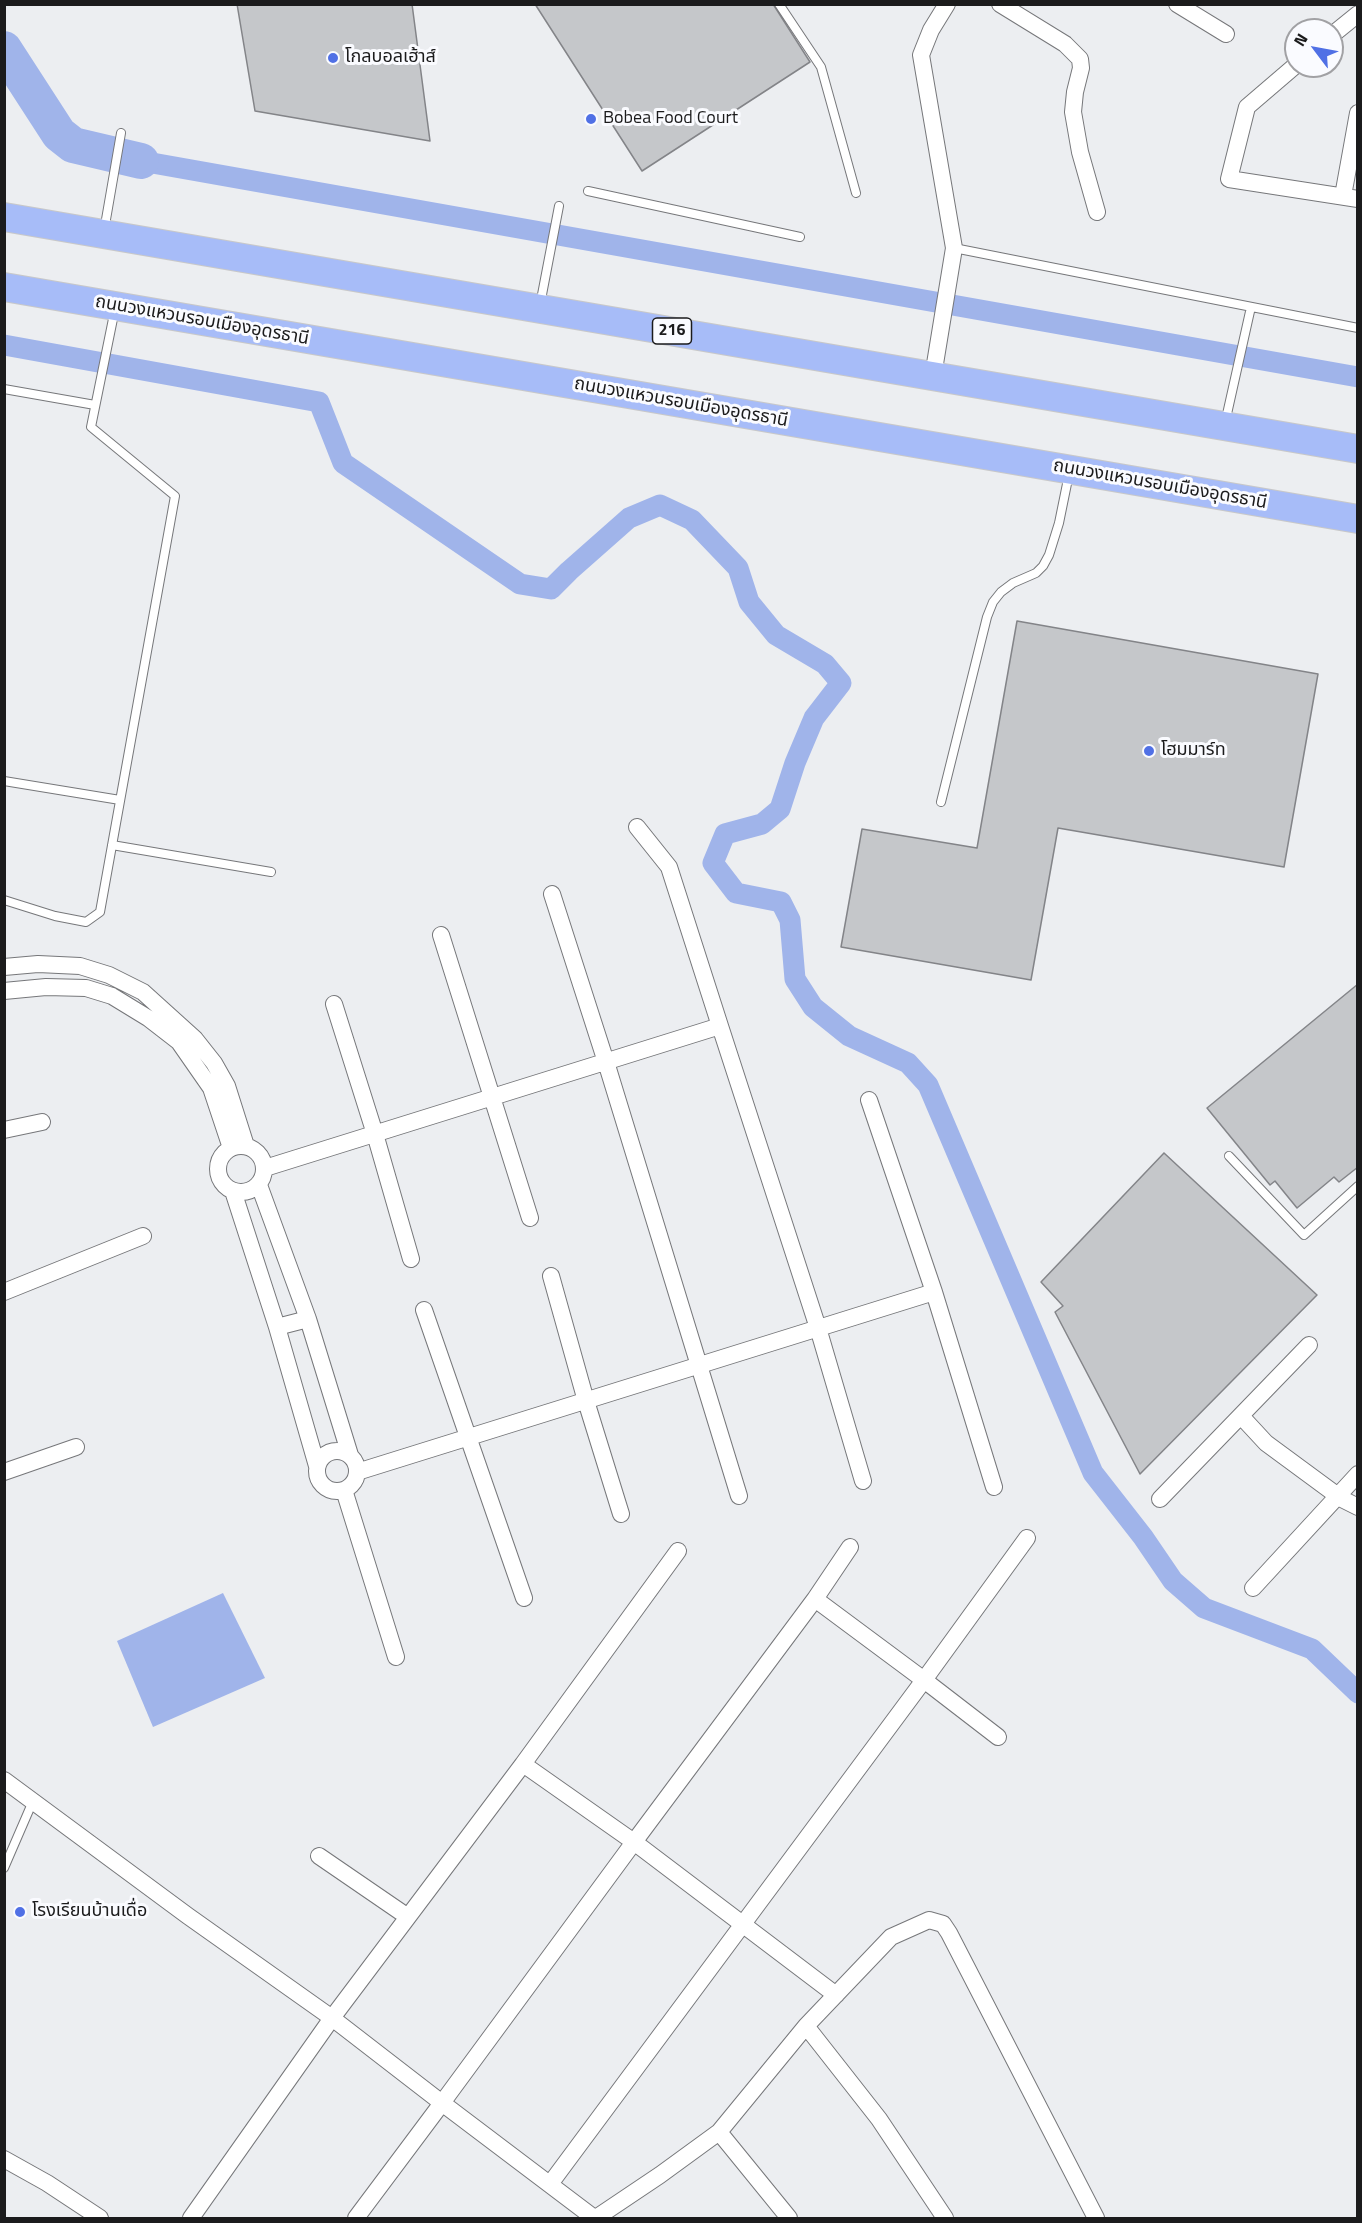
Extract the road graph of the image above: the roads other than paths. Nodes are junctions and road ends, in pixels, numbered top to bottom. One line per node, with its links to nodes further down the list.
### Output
1 (779, 4): 12 (lane)
2 (947, 4): 19 (street)
3 (1000, 4): 15 (street)
4 (1176, 4): 7 (street)
5 (1358, 14): 6 (street)
6 (1344, 25)
7 (1226, 34)
8 (1284, 75): 13 (street)
9 (1358, 113): 13 (street)
10 (121, 133): 17 (lane)
11 (588, 191): 18 (lane)
12 (856, 193)
13 (1350, 198)
14 (560, 206): 22 (lane)
15 (1097, 212)
16 (4, 217): 17 (highway, 216)
17 (104, 234): 22 (highway, 216)
18 (800, 237)
19 (954, 248): 23 (lane); 25 (street)
20 (4, 287): 21 (highway, ถนนวงแหวนรอบเมืองอุดรธานี)
21 (116, 306): 27 (lane); 30 (highway, ถนนวงแหวนรอบเมืองอุดรธานี)
22 (539, 309): 25 (highway, 216)
23 (1250, 311): 24 (lane); 28 (lane)
24 (1358, 328)
25 (933, 376): 28 (highway, 216)
26 (4, 390): 27 (lane)
27 (95, 405): 33 (lane)
28 (1224, 426): 29 (highway, 216)
29 (1358, 449)
30 (1070, 470): 31 (highway, ถนนวงแหวนรอบเมืองอุดรธานี); 34 (lane)
31 (1358, 519)
32 (4, 782): 33 (lane)
33 (120, 800): 36 (lane)
34 (941, 802)
35 (637, 827): 44 (street)
36 (112, 845): 37 (lane); 39 (lane)
37 (271, 872)
38 (552, 894): 45 (street)
39 (4, 900)
40 (441, 935): 46 (street)
41 (4, 967): 51 (street)
42 (4, 991): 51 (street)
43 (334, 1004): 50 (street)
44 (720, 1026): 45 (street); 66 (street)
45 (606, 1062): 46 (street); 68 (street)
46 (492, 1098): 50 (street); 57 (street)
47 (869, 1100): 62 (street)
48 (42, 1122): 49 (street)
49 (4, 1130)
50 (375, 1134): 53 (street); 59 (street)
51 (238, 1147): 53 (street); 56 (street)
52 (1229, 1156): 55 (lane)
53 (265, 1168): 54 (street)
54 (259, 1185): 56 (street); 64 (street)
55 (1358, 1186)
56 (233, 1191): 65 (street)
57 (530, 1218)
58 (143, 1236): 61 (street)
59 (411, 1259)
60 (551, 1276): 69 (street)
61 (4, 1292)
62 (934, 1292): 66 (street); 79 (street)
63 (424, 1310): 71 (street)
64 (308, 1319): 65 (street); 73 (street)
65 (277, 1328): 74 (street)
66 (818, 1328): 68 (street); 78 (street)
67 (1309, 1345): 70 (street)
68 (700, 1365): 69 (street); 82 (street)
69 (586, 1401): 71 (street); 85 (street)
70 (1240, 1416): 81 (street); 83 (street)
71 (469, 1438): 76 (street); 90 (street)
72 (76, 1447): 75 (street)
73 (350, 1455): 74 (street); 76 (street)
74 (317, 1466): 80 (street)
75 (4, 1472)
76 (357, 1472): 80 (street)
77 (1358, 1474): 81 (street)
78 (863, 1481)
79 (994, 1487)
80 (344, 1490): 92 (street)
81 (1338, 1495): 84 (street); 89 (street)
82 (739, 1496)
83 (1160, 1499)
84 (1358, 1507)
85 (621, 1514)
86 (1027, 1538): 93 (street)
87 (850, 1547): 91 (street)
88 (678, 1551): 95 (street)
89 (1253, 1588)
90 (524, 1598)
91 (815, 1599): 93 (street); 98 (street)
92 (396, 1657)
93 (924, 1680): 94 (street); 102 (street)
94 (998, 1737)
95 (523, 1764): 98 (street); 101 (street)
96 (4, 1780): 97 (street)
97 (33, 1801): 100 (lane); 104 (street)
98 (634, 1842): 102 (street); 106 (street)
99 (319, 1856): 101 (street)
100 (4, 1868)
101 (408, 1917): 104 (street)
102 (743, 1924): 103 (street); 109 (street)
103 (836, 1995): 105 (street); 116 (street)
104 (332, 2018): 106 (street); 111 (street)
105 (807, 2026): 107 (street); 115 (street)
106 (442, 2103): 109 (street); 112 (street)
107 (719, 2132): 113 (street); 114 (street)
108 (4, 2159): 110 (street)
109 (550, 2184): 113 (street)
110 (100, 2218)
111 (191, 2218)
112 (356, 2218)
113 (595, 2218)
114 (789, 2218)
115 (945, 2218)
116 (1096, 2218)

